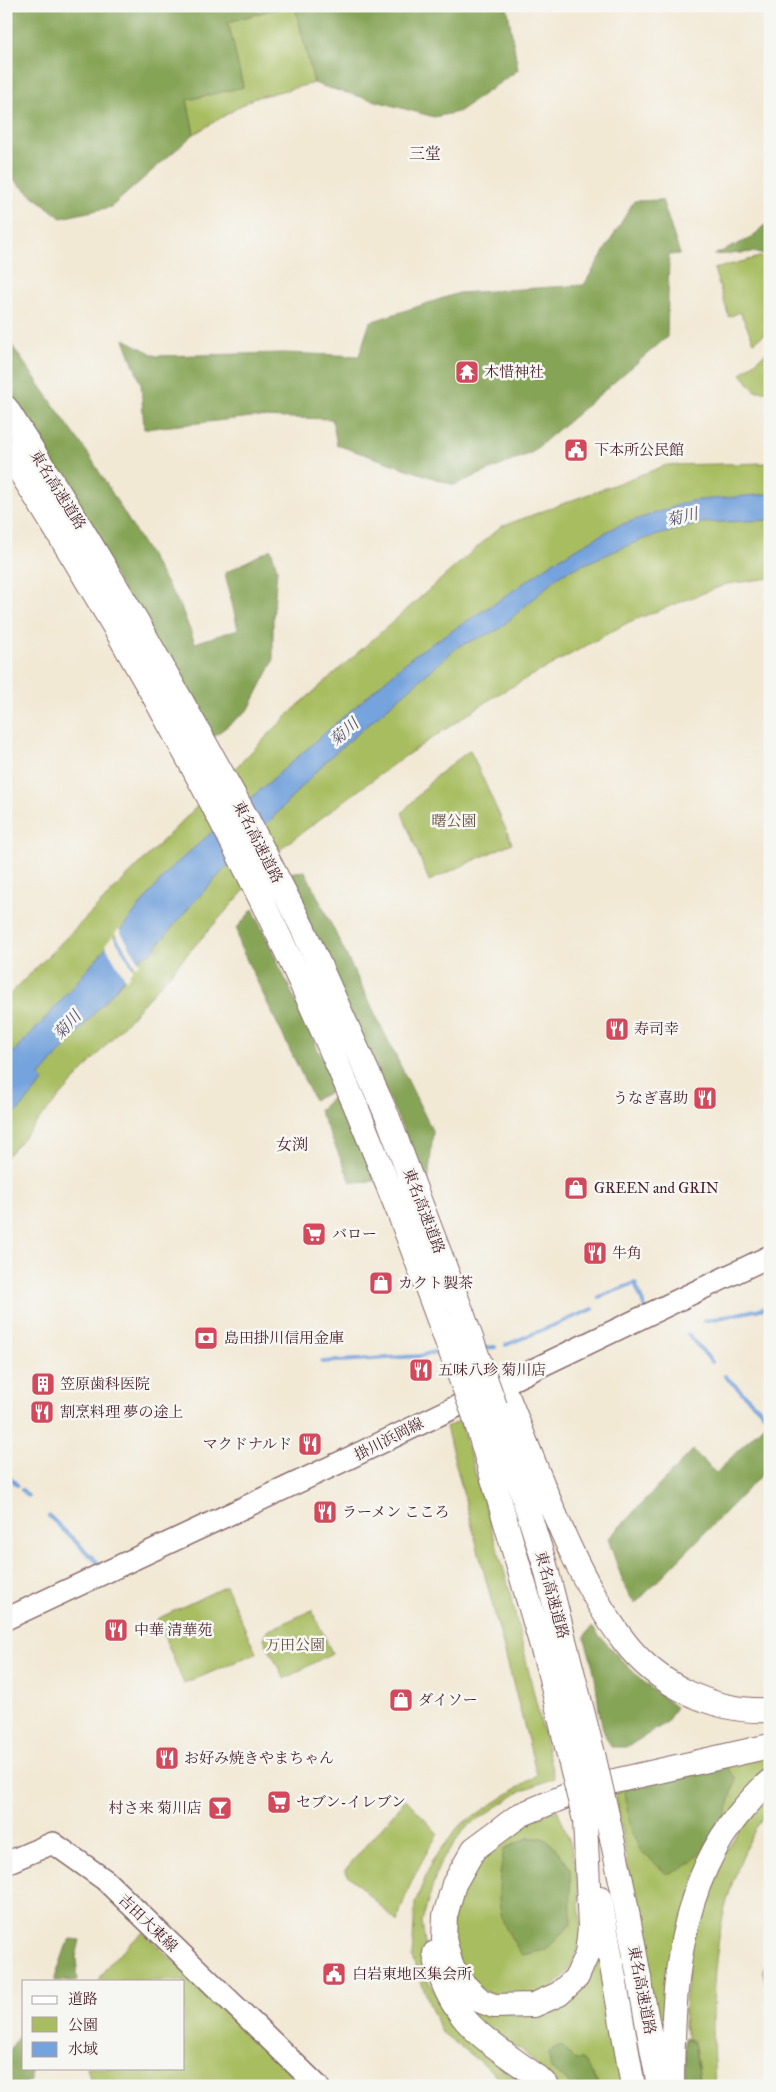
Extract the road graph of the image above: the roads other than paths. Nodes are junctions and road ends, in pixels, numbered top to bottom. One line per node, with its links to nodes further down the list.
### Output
1 (6, 408): 3 (highway, 東名高速道路)
2 (6, 450): 3 (highway, 東名高速道路)
3 (188, 734): 5 (highway, 東名高速道路, bridge); 5 (highway, 東名高速道路, bridge)
4 (770, 1256): 6 (main road, 掛川浜岡線)
5 (492, 1406): 7 (highway); 11 (highway, 東名高速道路, bridge)
6 (6, 1619)
7 (770, 1710)
8 (770, 1734): 14 (highway)
9 (770, 1746): 11 (highway)
10 (770, 1781): 17 (highway)
11 (596, 1818): 15 (highway, 東名高速道路); 16 (highway, 東名高速道路)
12 (6, 1863): 13 (main road, 吉田大東線)
13 (318, 2086)
14 (547, 2086)
15 (633, 2086)
16 (659, 2086)
17 (672, 2086)

